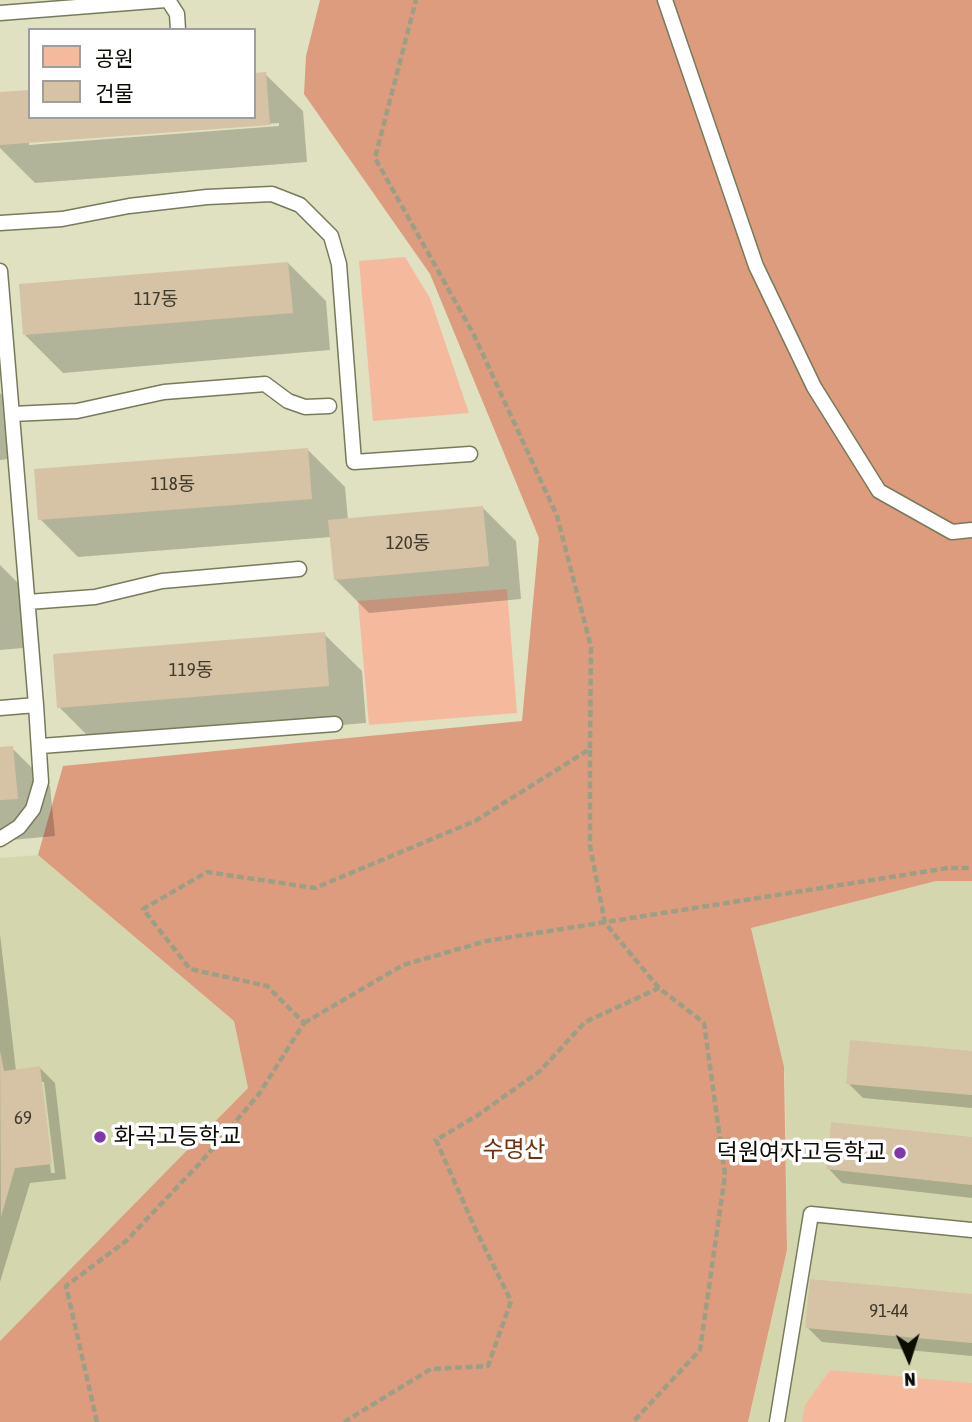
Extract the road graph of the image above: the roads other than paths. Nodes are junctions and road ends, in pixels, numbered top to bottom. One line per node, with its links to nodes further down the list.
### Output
1 (167, 0): 3 (lane); 4 (lane)
2 (665, 0): 10 (lane)
3 (0, 13)
4 (178, 28)
5 (0, 223): 9 (lane)
6 (0, 271): 8 (lane)
7 (330, 406): 8 (lane)
8 (12, 414): 12 (lane)
9 (470, 454)
10 (972, 530)
11 (299, 569): 12 (lane)
12 (28, 601): 13 (lane)
13 (36, 705): 14 (lane); 16 (lane)
14 (0, 708)
15 (335, 724): 16 (lane)
16 (41, 747): 17 (lane)
17 (0, 839)
18 (972, 1230): 19 (lane)
19 (777, 1422)

